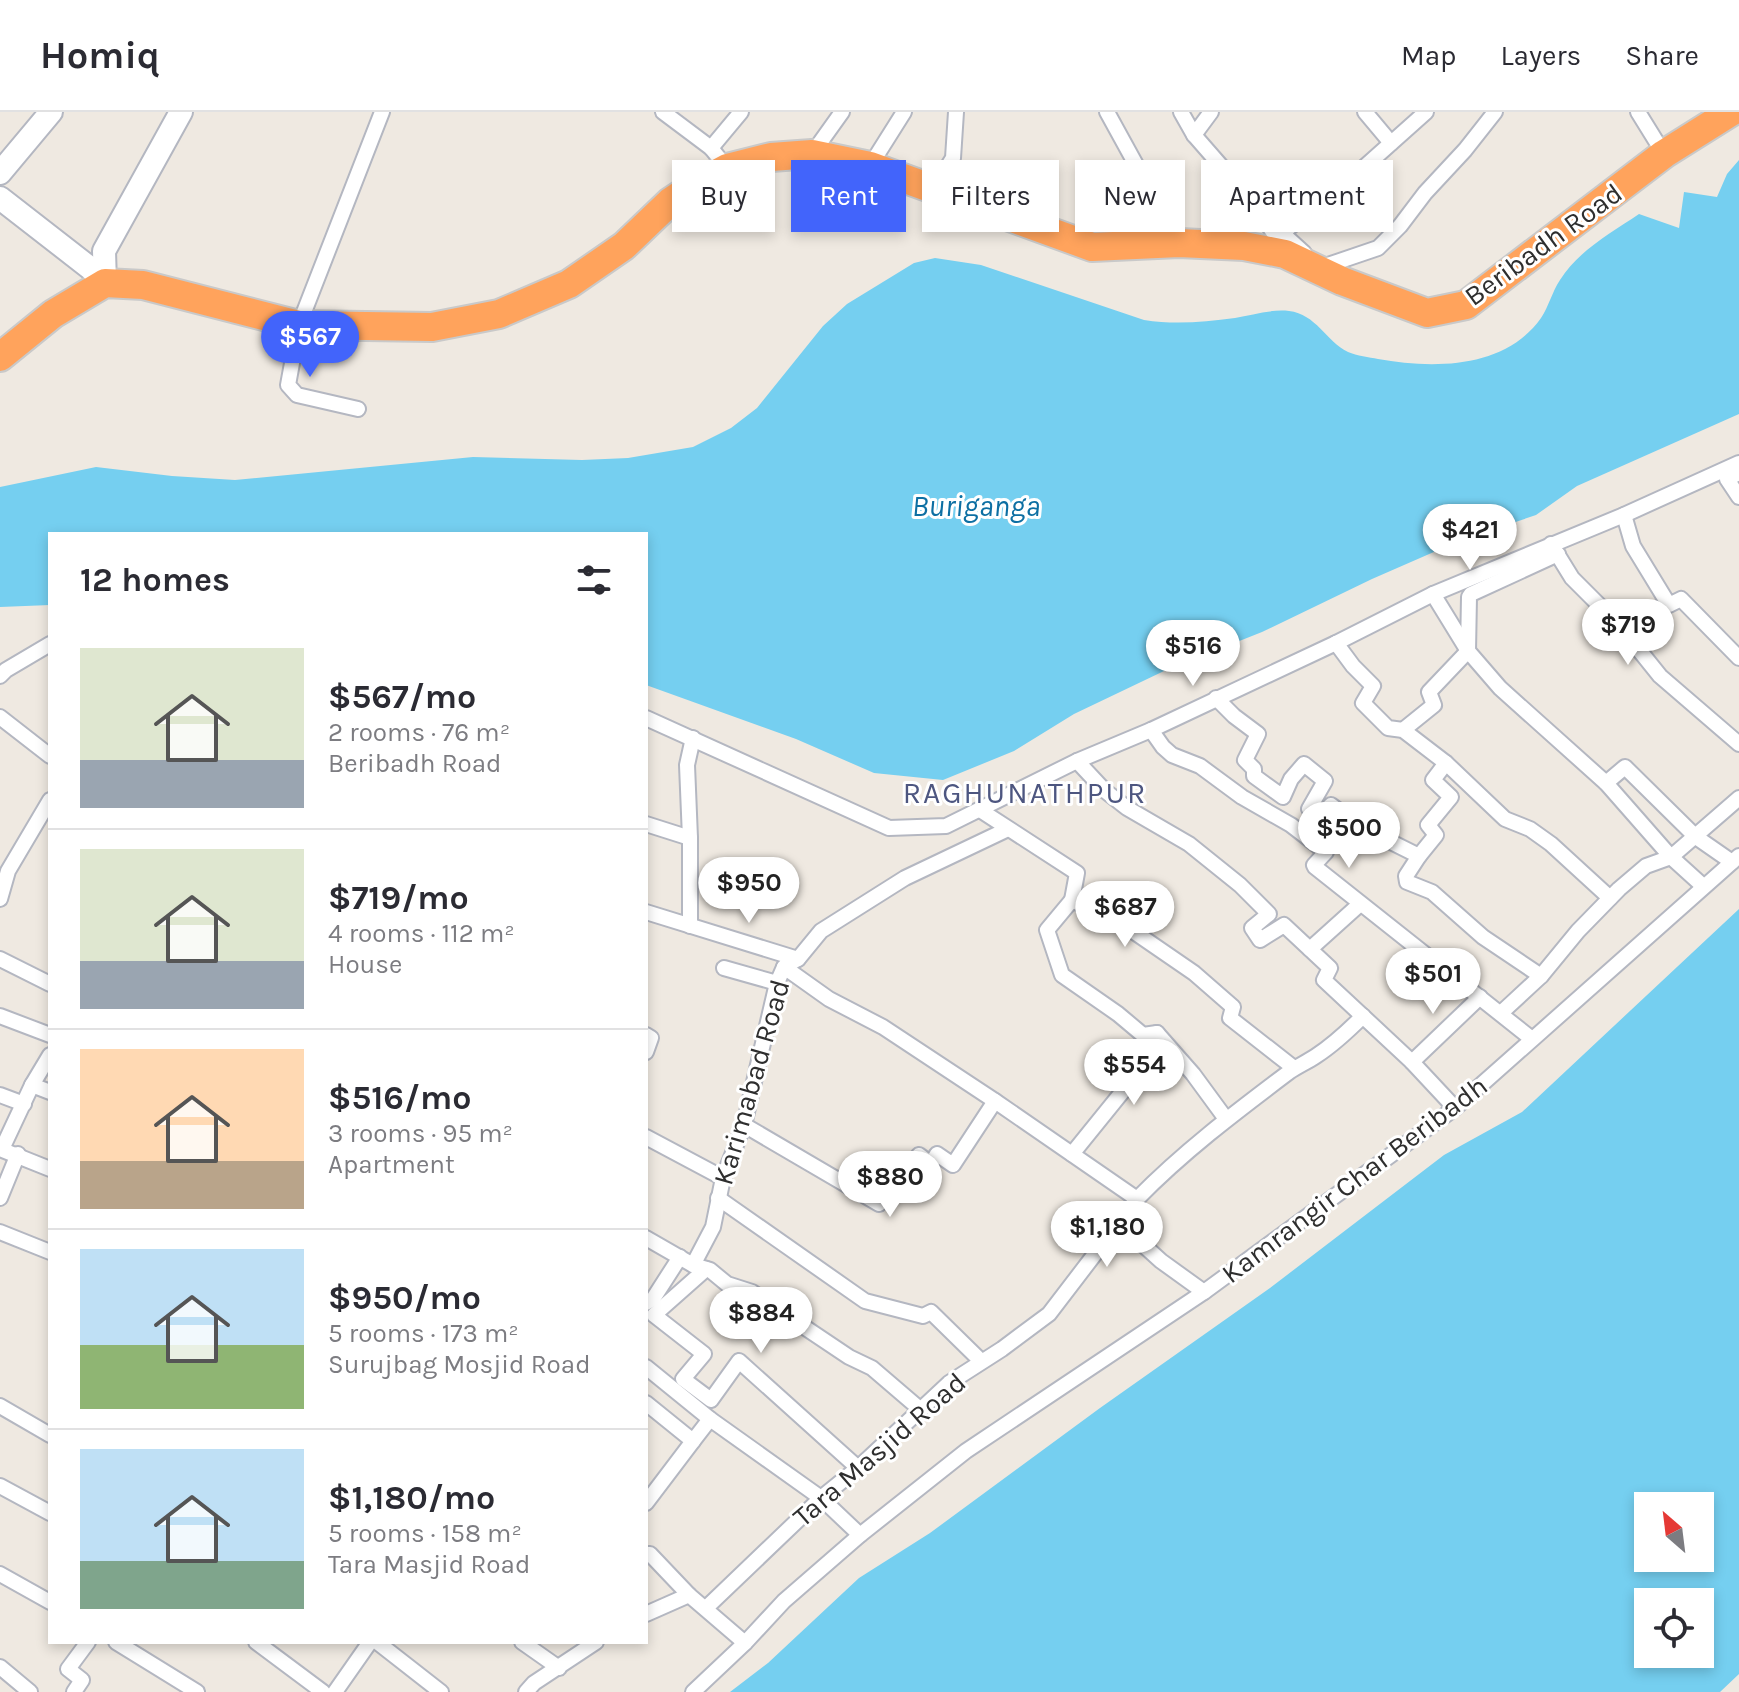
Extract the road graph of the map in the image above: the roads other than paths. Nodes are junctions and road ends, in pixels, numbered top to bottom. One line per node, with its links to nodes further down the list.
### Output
1 (51, 112): 25 (street)
2 (181, 112): 30 (street)
3 (382, 112): 31 (street)
4 (663, 112): 21 (street)
5 (741, 112): 21 (street)
6 (842, 112): 19 (street)
7 (904, 112): 23 (street)
8 (956, 112): 24 (street)
9 (1107, 112): 28 (street)
10 (1181, 112): 17 (street)
11 (1211, 112): 17 (street)
12 (1365, 112): 18 (street)
13 (1426, 112): 18 (street)
14 (1495, 112): 29 (street)
15 (1638, 112): 20 (street)
16 (1731, 112): 20 (highway, Beribadh Road)
17 (1194, 135): 29 (street)
18 (1391, 143): 29 (street)
19 (812, 154): 21 (highway, Beribadh Road); 22 (highway, Beribadh Road)
20 (1664, 154): 29 (highway, Beribadh Road)
21 (719, 158): 31 (highway, Beribadh Road)
22 (841, 160)
23 (874, 160)
24 (952, 160)
25 (0, 173)
26 (3, 207): 30 (street)
27 (1052, 232): 28 (highway, Beribadh Road)
28 (1179, 243): 29 (highway, Beribadh Road)
29 (1324, 268)
30 (105, 283): 31 (highway, Beribadh Road); 32 (highway)
31 (299, 325): 33 (street)
32 (0, 357)
33 (358, 409)
34 (1739, 466): 35 (street); 36 (street)
35 (1739, 497)
36 (1624, 515): 37 (street); 42 (street)
37 (1554, 549): 38 (street); 41 (street); 50 (street)
38 (1433, 594): 39 (street); 41 (street)
39 (1336, 643): 44 (street); 48 (street)
40 (48, 645): 43 (street)
41 (1468, 651): 48 (street); 54 (street)
42 (1739, 658)
43 (0, 676)
44 (1216, 698): 47 (street); 62 (street)
45 (0, 717): 51 (street)
46 (648, 719): 49 (street)
47 (1151, 730): 52 (street); 69 (street)
48 (1403, 730): 53 (street)
49 (693, 738): 57 (street); 61 (street)
50 (1739, 744)
51 (48, 754)
52 (1077, 761): 57 (street); 72 (street)
53 (1446, 763): 62 (street); 66 (street)
54 (1606, 783): 60 (street); 63 (street)
55 (1739, 798): 60 (street)
56 (48, 803): 67 (street)
57 (980, 810): 59 (street)
58 (648, 825): 61 (street)
59 (1008, 829): 68 (street); 74 (street, Karimabad Road)
60 (1696, 837): 63 (street); 64 (street)
61 (690, 838): 71 (street)
62 (1419, 856): 77 (street)
63 (1671, 857): 65 (street); 66 (street)
64 (1736, 859): 65 (street, Kamrangir Char Beribadh)
65 (1703, 886): 86 (street, Kamrangir Char Beribadh)
66 (1610, 898): 77 (street)
67 (0, 899)
68 (1072, 900): 84 (street); 89 (street)
69 (1360, 904): 72 (street); 80 (street)
70 (648, 913): 71 (street)
71 (690, 926): 74 (street)
72 (1310, 949): 83 (street)
73 (0, 959): 78 (street)
74 (798, 959): 75 (street, Karimabad Road)
75 (784, 967): 79 (street, Karimabad Road); 93 (street)
76 (724, 968): 79 (street)
77 (1541, 976): 81 (street)
78 (48, 983)
79 (777, 983): 97 (street, Karimabad Road)
80 (1480, 997): 81 (street); 88 (street)
81 (1501, 1013): 86 (street)
82 (0, 1016): 85 (street)
83 (1363, 1016): 88 (street); 89 (street, Tara Masjid Road)
84 (1157, 1033): 96 (street); 101 (street)
85 (48, 1034)
86 (1532, 1039): 95 (street, Kamrangir Char Beribadh)
87 (48, 1058): 90 (street)
88 (1412, 1062): 95 (street)
89 (1294, 1068): 96 (street, Tara Masjid Road)
90 (32, 1085): 91 (street); 94 (street)
91 (48, 1091)
92 (0, 1095): 94 (street)
93 (995, 1101): 97 (street); 101 (street)
94 (24, 1104): 99 (street)
95 (1455, 1108): 113 (street, Kamrangir Char Beribadh)
96 (1226, 1119): 106 (street, Tara Masjid Road)
97 (744, 1125): 103 (street, Karimabad Road)
98 (648, 1138): 103 (street)
99 (1, 1149): 100 (street)
100 (18, 1154): 102 (street); 104 (street)
101 (1072, 1154): 106 (street)
102 (48, 1168)
103 (723, 1178): 105 (street, Karimabad Road)
104 (0, 1198)
105 (718, 1198): 112 (street, Karimabad Road); 115 (street)
106 (1137, 1199): 107 (street, Tara Masjid Road)
107 (1119, 1223): 113 (street); 115 (street, Tara Masjid Road)
108 (0, 1232): 110 (street)
109 (648, 1239): 111 (street)
110 (48, 1251)
111 (680, 1257): 112 (street); 114 (street)
112 (700, 1267): 114 (street); 119 (street)
113 (1204, 1292): 128 (street, Kamrangir Char Beribadh)
114 (649, 1313): 123 (street)
115 (981, 1361): 119 (street, Tara Masjid Road)
116 (648, 1369): 120 (street)
117 (0, 1406): 121 (street)
118 (648, 1408): 122 (street)
119 (921, 1410): 123 (street, Tara Masjid Road)
120 (710, 1419): 122 (street); 125 (street)
121 (48, 1434)
122 (693, 1441): 126 (street)
123 (858, 1468): 125 (street, Tara Masjid Road)
124 (0, 1486): 127 (street)
125 (821, 1498): 128 (street); 133 (street, Tara Masjid Road)
126 (648, 1500)
127 (48, 1512)
128 (860, 1535): 135 (street, Kamrangir Char Beribadh)
129 (648, 1554): 131 (street)
130 (0, 1574): 132 (street)
131 (689, 1595): 133 (street); 134 (street)
132 (48, 1601)
133 (706, 1608): 135 (street)
134 (648, 1613)
135 (745, 1643): 152 (street, Kamrangir Char Beribadh)
136 (87, 1644): 146 (street)
137 (119, 1644): 147 (street)
138 (259, 1644): 148 (street)
139 (369, 1644): 149 (street)
140 (380, 1644): 150 (street)
141 (525, 1644): 144 (street)
142 (593, 1644): 144 (street)
143 (2, 1668): 145 (street)
144 (559, 1668): 151 (street)
145 (30, 1692)
146 (74, 1692)
147 (197, 1692)
148 (323, 1692)
149 (335, 1692)
150 (441, 1692)
151 (526, 1692)
152 (693, 1692)

